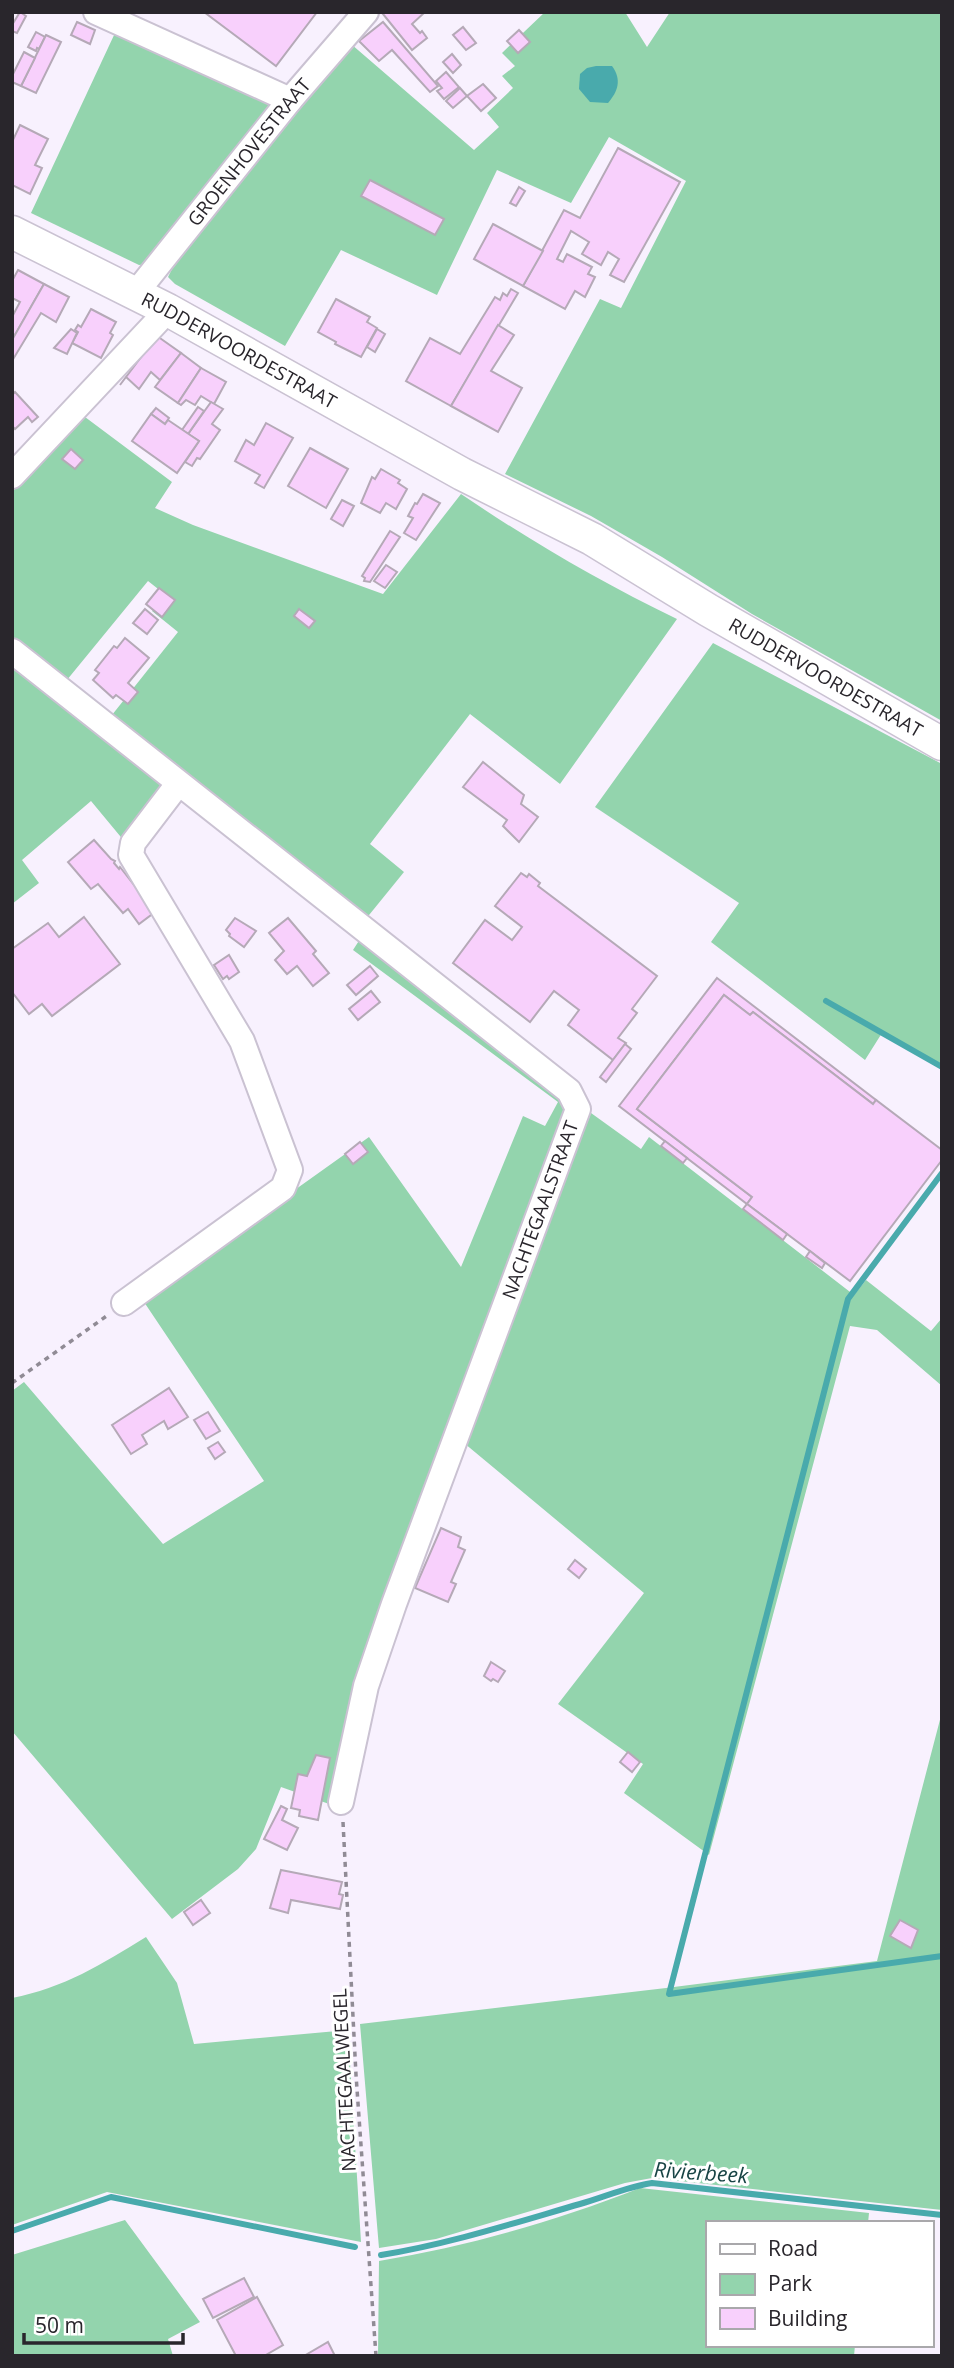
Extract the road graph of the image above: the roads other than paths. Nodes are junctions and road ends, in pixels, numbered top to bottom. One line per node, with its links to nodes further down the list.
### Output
1 (96, 12): 3 (street)
2 (366, 12): 3 (street, GROENHOVESTRAAT)
3 (290, 100): 5 (street, GROENHOVESTRAAT)
4 (12, 232): 5 (street, RUDDERVOORDESTRAAT)
5 (135, 295): 6 (street, RUDDERVOORDESTRAAT)
6 (168, 310): 7 (street); 9 (street, RUDDERVOORDESTRAAT)
7 (12, 476)
8 (12, 651): 10 (street, NACHTEGAALSTRAAT)
9 (942, 744)
10 (178, 784): 11 (street); 12 (street, NACHTEGAALSTRAAT)
11 (124, 1303)
12 (341, 1802)

